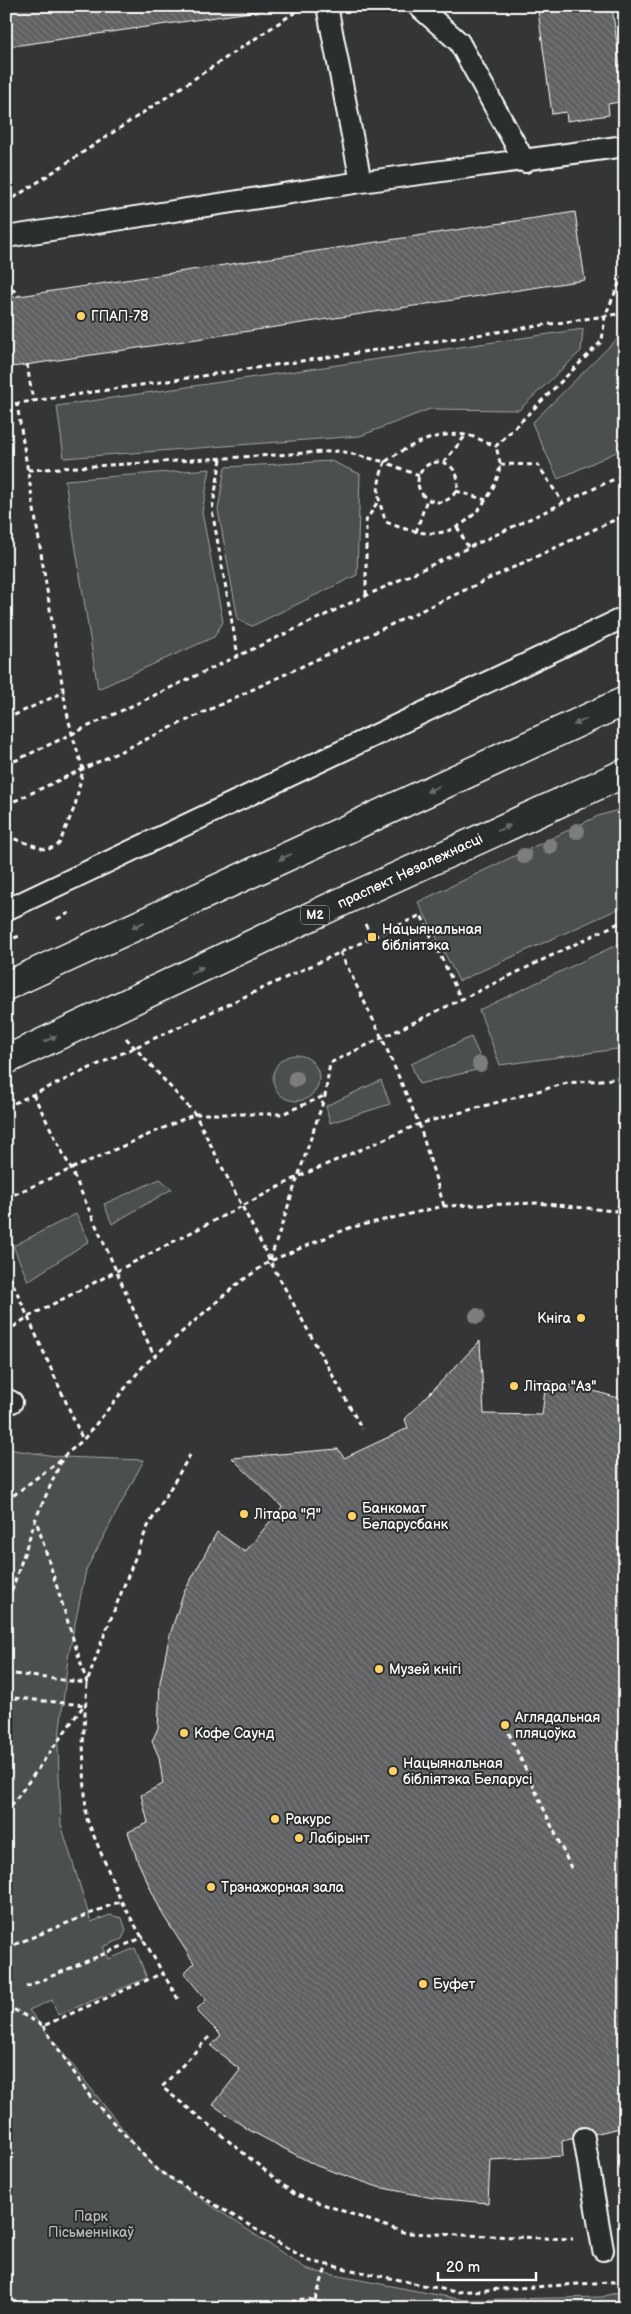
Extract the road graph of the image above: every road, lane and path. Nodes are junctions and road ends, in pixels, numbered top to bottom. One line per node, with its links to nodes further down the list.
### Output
1 (305, 6): 7 (path)
2 (327, 6): 6 (lane)
3 (418, 6): 5 (lane)
4 (625, 146): 5 (lane)
5 (525, 162): 6 (lane)
6 (361, 182): 8 (lane)
7 (6, 203)
8 (6, 237)
9 (625, 270): 13 (path)
10 (6, 282): 11 (path)
11 (19, 296)
12 (625, 313): 13 (path)
13 (605, 316): 15 (path); 19 (path)
14 (27, 364): 15 (path)
15 (33, 401): 16 (path)
16 (17, 404): 17 (path); 24 (path)
17 (6, 405)
18 (466, 435): 19 (path); 21 (path); 22 (path)
19 (496, 446): 23 (path)
20 (221, 459): 21 (path); 24 (path); 38 (path)
21 (385, 462): 26 (path); 28 (path)
22 (444, 462): 26 (path); 27 (path)
23 (500, 464): 30 (path); 31 (path)
24 (28, 470): 39 (path)
25 (625, 474): 31 (path)
26 (419, 476): 29 (path)
27 (456, 491): 29 (path); 30 (path)
28 (379, 500): 34 (path); 36 (path)
29 (427, 500): 34 (path)
30 (486, 500): 33 (path)
31 (563, 503): 35 (path)
32 (625, 515): 44 (path)
33 (457, 527): 34 (path); 35 (path)
34 (416, 532)
35 (468, 548): 36 (path)
36 (366, 595): 38 (path)
37 (625, 617): 48 (lane)
38 (238, 656): 42 (path)
39 (64, 692): 41 (path); 42 (path)
40 (625, 701): 51 (main road, one-way to 51)
41 (6, 719)
42 (72, 734): 43 (path); 44 (path)
43 (6, 765)
44 (83, 769): 46 (path); 47 (path)
45 (625, 773): 56 (main road, праспект Незалежнасці / М2, one-way to 45)
46 (6, 804)
47 (6, 836)
48 (6, 910)
49 (625, 920): 52 (path)
50 (340, 952): 52 (path); 54 (path); 55 (path)
51 (6, 986)
52 (461, 998): 54 (path)
53 (126, 1038): 55 (path)
54 (382, 1038): 59 (path); 62 (path)
55 (133, 1048): 58 (path); 61 (path)
56 (6, 1060)
57 (625, 1078): 62 (path)
58 (33, 1094): 60 (path); 63 (path)
59 (325, 1096): 61 (path); 64 (path)
60 (6, 1106)
61 (195, 1114): 63 (path); 68 (path)
62 (420, 1124): 64 (path); 67 (path)
63 (71, 1169): 66 (path); 73 (path)
64 (300, 1176): 68 (path); 71 (path)
65 (625, 1193): 69 (path)
66 (6, 1198)
67 (444, 1206): 69 (path); 71 (path)
68 (243, 1207): 71 (path); 73 (path)
69 (617, 1210): 70 (path)
70 (625, 1212)
71 (270, 1261): 76 (path); 77 (path)
72 (6, 1268): 74 (path)
73 (116, 1270): 74 (path); 76 (path)
74 (28, 1317): 75 (path); 78 (path)
75 (6, 1332)
76 (154, 1356): 78 (path)
77 (362, 1429)
78 (82, 1440): 80 (path)
79 (190, 1455): 85 (path)
80 (63, 1457): 81 (path); 82 (path)
81 (6, 1501)
82 (36, 1518): 83 (path); 85 (path)
83 (6, 1608)
84 (6, 1673): 85 (path)
85 (87, 1683): 87 (path)
86 (6, 1697): 87 (path)
87 (84, 1705): 89 (path); 91 (path)
88 (505, 1725): 90 (path)
89 (6, 1813)
90 (572, 1870)
91 (121, 1901): 92 (path); 93 (path)
92 (144, 1937): 94 (path); 95 (path)
93 (6, 1948)
94 (163, 1973): 96 (path); 98 (path)
95 (26, 1987)
96 (178, 1999)
97 (6, 2006): 98 (path)
98 (43, 2026): 102 (path)
99 (208, 2037): 101 (path)
100 (584, 2138): 101 (lane)
101 (602, 2243)
102 (327, 2265): 103 (path); 104 (path)
103 (625, 2281)
104 (315, 2300): 105 (path); 106 (path)
105 (284, 2308)
106 (327, 2308)

